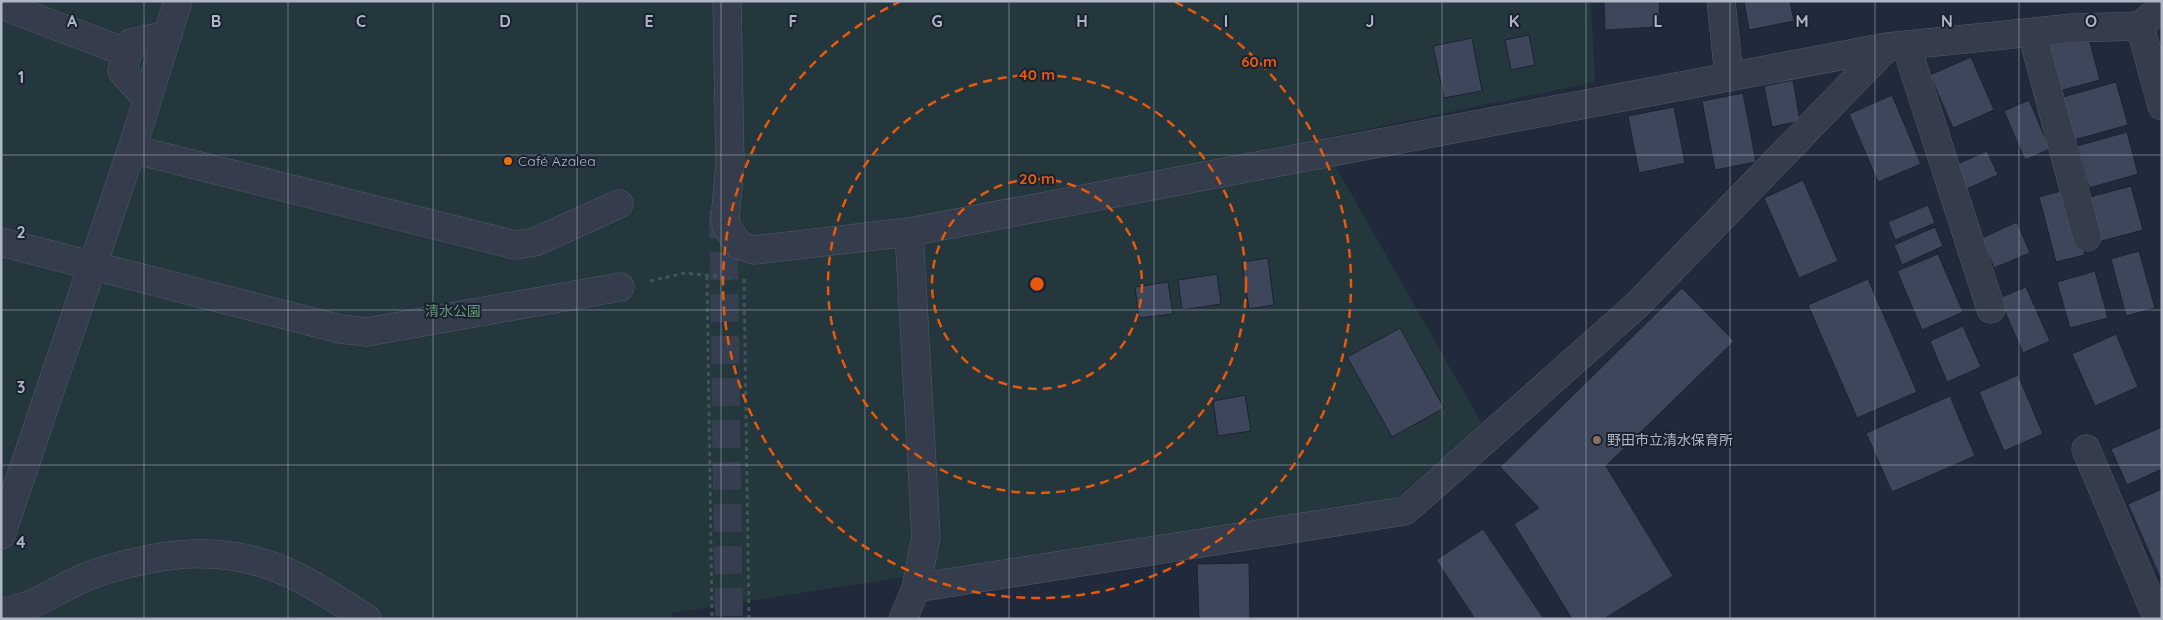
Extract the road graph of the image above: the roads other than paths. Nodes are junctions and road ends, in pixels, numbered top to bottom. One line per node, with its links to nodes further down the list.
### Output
1 (178, 1): 8 (street)
2 (727, 1): 16 (street)
3 (1721, 1): 11 (street)
4 (1, 4): 10 (street)
5 (2162, 7): 6 (street)
6 (2140, 26): 7 (street); 13 (street)
7 (2032, 33): 9 (street); 17 (street)
8 (168, 35): 10 (street); 12 (street)
9 (1896, 46): 11 (street); 21 (street); 24 (street)
10 (128, 53): 12 (street)
11 (1729, 76): 16 (street)
12 (147, 99): 14 (street)
13 (2162, 106)
14 (132, 149): 15 (street); 19 (street)
15 (619, 204)
16 (909, 232): 24 (street)
17 (2087, 237)
18 (1, 242): 19 (street)
19 (93, 266): 20 (street); 23 (street)
20 (620, 287)
21 (1991, 309)
22 (2086, 449): 26 (street)
23 (1, 536)
24 (916, 588): 28 (street)
25 (1, 613): 27 (street)
26 (2157, 617)
27 (367, 619)
28 (902, 619)

